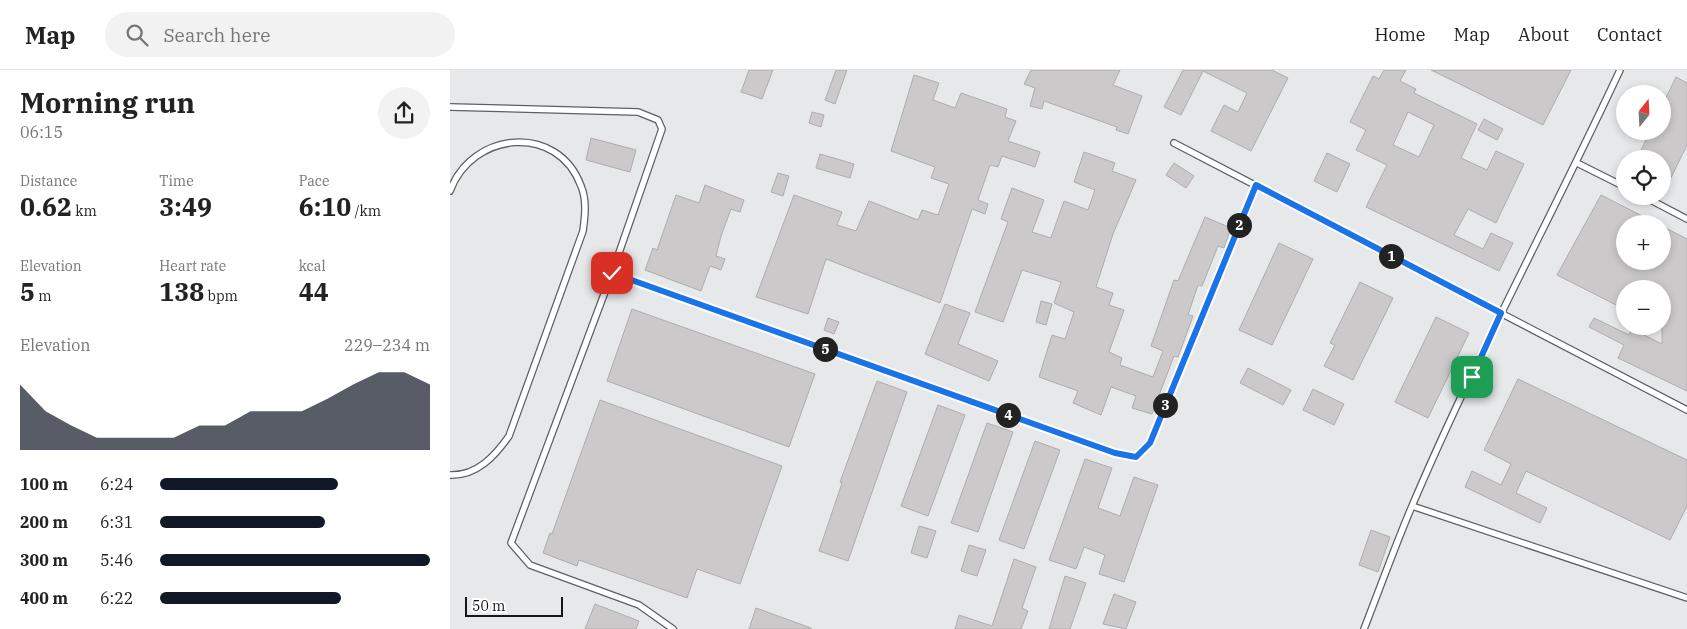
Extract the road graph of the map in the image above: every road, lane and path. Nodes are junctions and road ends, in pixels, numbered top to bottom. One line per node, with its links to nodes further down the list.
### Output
1 (1620, 70): 4 (lane)
2 (450, 107): 10 (lane)
3 (1174, 142): 6 (lane)
4 (1577, 163): 5 (lane); 11 (lane)
5 (1616, 182)
6 (1256, 185): 10 (lane); 11 (lane)
7 (450, 191): 13 (lane)
8 (1661, 205): 9 (lane)
9 (1687, 218)
10 (612, 273): 16 (lane)
11 (1501, 313): 12 (lane); 14 (lane)
12 (1687, 410)
13 (450, 475)
14 (1412, 506): 15 (lane); 17 (lane)
15 (1687, 598)
16 (673, 629)
17 (1364, 629)

